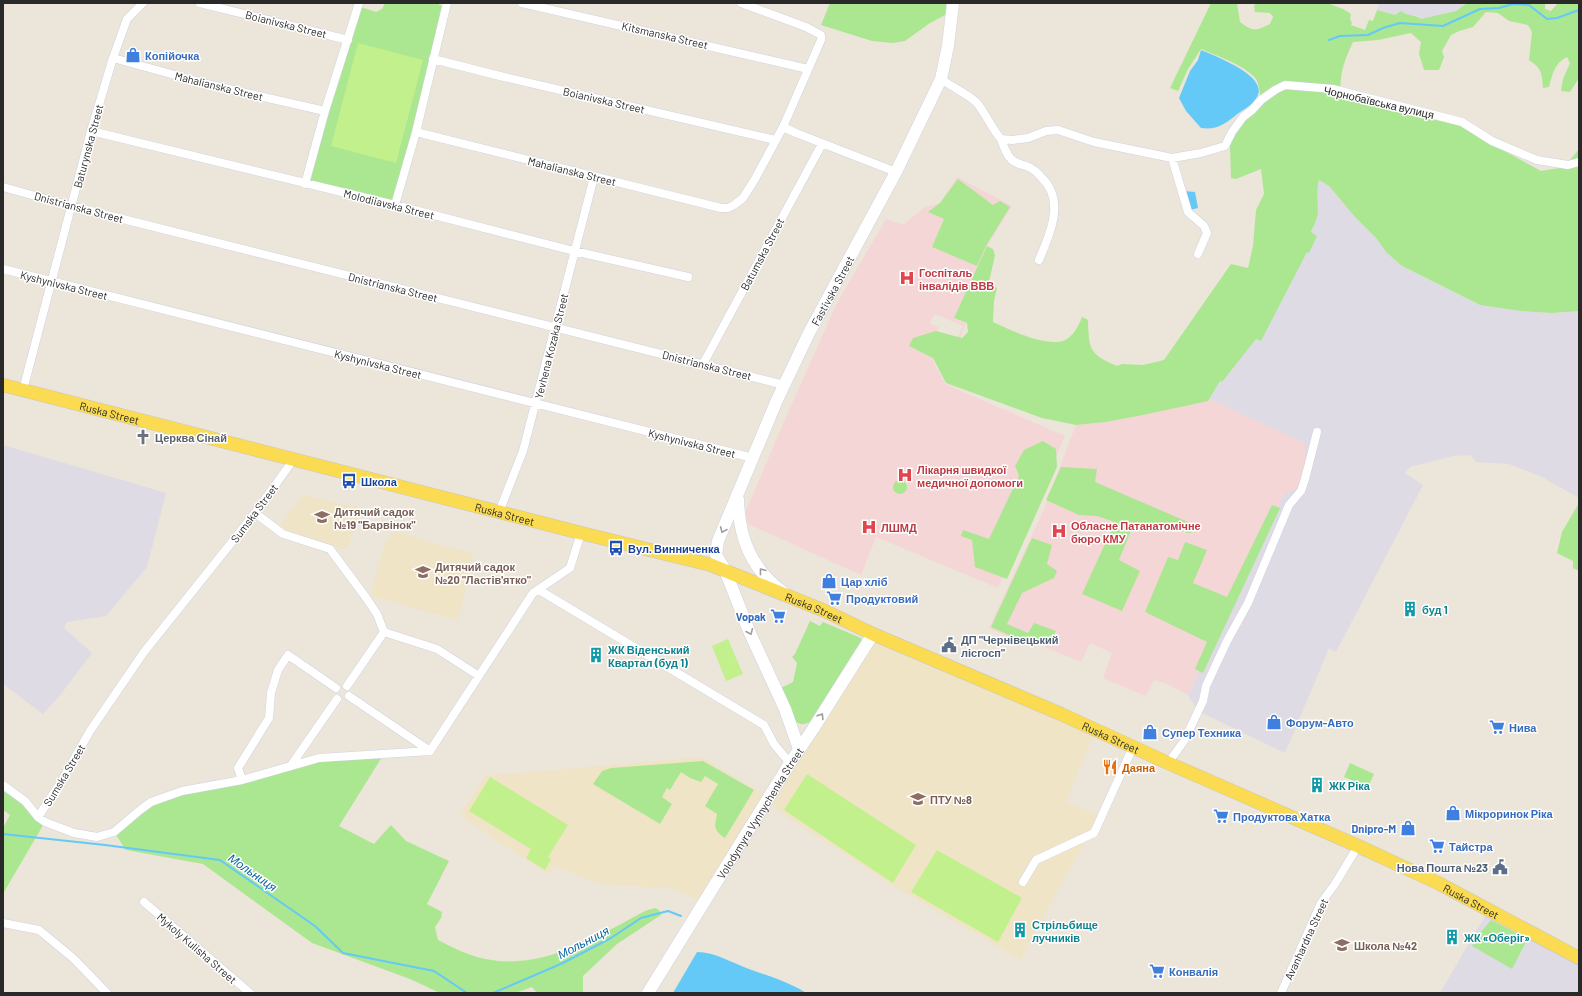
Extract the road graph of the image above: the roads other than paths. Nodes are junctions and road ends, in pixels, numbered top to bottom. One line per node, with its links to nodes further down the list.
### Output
1 (143, 3): 9 (street, Baturynska Street)
2 (200, 3): 8 (street, Boianivska Street)
3 (359, 3): 8 (street)
4 (447, 3): 10 (street)
5 (522, 3): 11 (street, Kitsmanska Street)
6 (741, 3): 11 (street)
7 (952, 6): 12 (main road, Fastivska Street)
8 (348, 40): 13 (street)
9 (113, 58): 13 (street, Mahalianska Street); 15 (street, Baturynska Street)
10 (433, 59): 16 (street); 18 (street, Boianivska Street)
11 (808, 69): 14 (street)
12 (941, 79): 17 (street); 22 (main road, Fastivska Street)
13 (325, 111): 24 (street)
14 (783, 127): 18 (street); 19 (street)
15 (91, 131): 24 (street, Molodiiavska Street); 27 (street, Baturynska Street)
16 (416, 132): 23 (street, Mahalianska Street); 26 (street)
17 (1001, 139): 20 (street, Чорнобаївська вулиця); 30 (street)
18 (776, 140): 23 (street, Mahalianska Street)
19 (822, 144): 22 (street); 35 (street, Batumska Street)
20 (1172, 158): 21 (street, Чорнобаївська вулиця); 29 (street)
21 (1579, 162)
22 (896, 172): 37 (main road, Fastivska Street)
23 (594, 177): 28 (street, Yevhena Kozaka Street)
24 (305, 184): 26 (street, Molodiiavska Street)
25 (3, 187): 27 (street, Dnistrianska Street)
26 (395, 205): 28 (street, Molodiiavska Street)
27 (71, 206): 33 (street, Baturynska Street); 34 (street, Dnistrianska Street)
28 (574, 251): 32 (street, Molodiiavska Street); 34 (street, Yevhena Kozaka Street)
29 (1198, 254)
30 (1039, 260)
31 (3, 270): 33 (street, Kyshynivska Street)
32 (688, 277)
33 (51, 282): 38 (street, Baturynska Street); 39 (street, Kyshynivska Street)
34 (556, 328): 35 (street, Dnistrianska Street); 39 (street, Yevhena Kozaka Street)
35 (703, 364): 37 (street, Dnistrianska Street)
36 (3, 385): 38 (main road, Ruska Street)
37 (784, 385): 41 (main road, Fastivska Street)
38 (22, 390): 42 (main road, Ruska Street)
39 (536, 403): 41 (street, Kyshynivska Street); 44 (street, Yevhena Kozaka Street)
40 (1317, 432): 61 (street)
41 (753, 458): 43 (main road, Fastivska Street)
42 (294, 459): 44 (main road, Ruska Street); 45 (street, Sumska Street)
43 (738, 494): 47 (main road, Fastivska Street, one-way to 47); 49 (main road, one-way to 43)
44 (499, 512): 46 (main road, Ruska Street)
45 (255, 513): 50 (street); 65 (street, Sumska Street)
46 (581, 533): 47 (main road, Ruska Street); 48 (street)
47 (725, 570): 49 (main road, Ruska Street); 58 (main road, Fastivska Street, one-way to 58)
48 (539, 590): 52 (street); 60 (street)
49 (791, 597): 51 (main road, Ruska Street)
50 (384, 632): 52 (street); 53 (street)
51 (873, 634): 57 (main road, Ruska Street); 58 (main road, Volodymyra Vynnychenka Street, one-way to 51)
52 (479, 676): 59 (street)
53 (347, 686): 54 (street); 55 (street)
54 (336, 688): 56 (street); 63 (street)
55 (349, 696): 56 (street); 59 (street)
56 (337, 699): 62 (street)
57 (1133, 747): 61 (main road, Ruska Street); 67 (street)
58 (799, 748): 60 (main road, Volodymyra Vynnychenka Street)
59 (430, 751): 62 (street, Sumska Street)
60 (790, 763): 73 (main road, Volodymyra Vynnychenka Street)
61 (1168, 763): 66 (main road, Ruska Street)
62 (292, 764): 63 (street, Sumska Street)
63 (242, 780): 65 (street, Sumska Street)
64 (3, 785): 65 (street)
65 (38, 817)
66 (1358, 846): 70 (main road, Ruska Street); 74 (street, Avanhardna Street)
67 (1023, 882)
68 (144, 902): 72 (street, Mykoly Kulisha Street)
69 (3, 923): 71 (street)
70 (1579, 958)
71 (107, 993)
72 (250, 993)
73 (648, 993)
74 (1281, 993)

